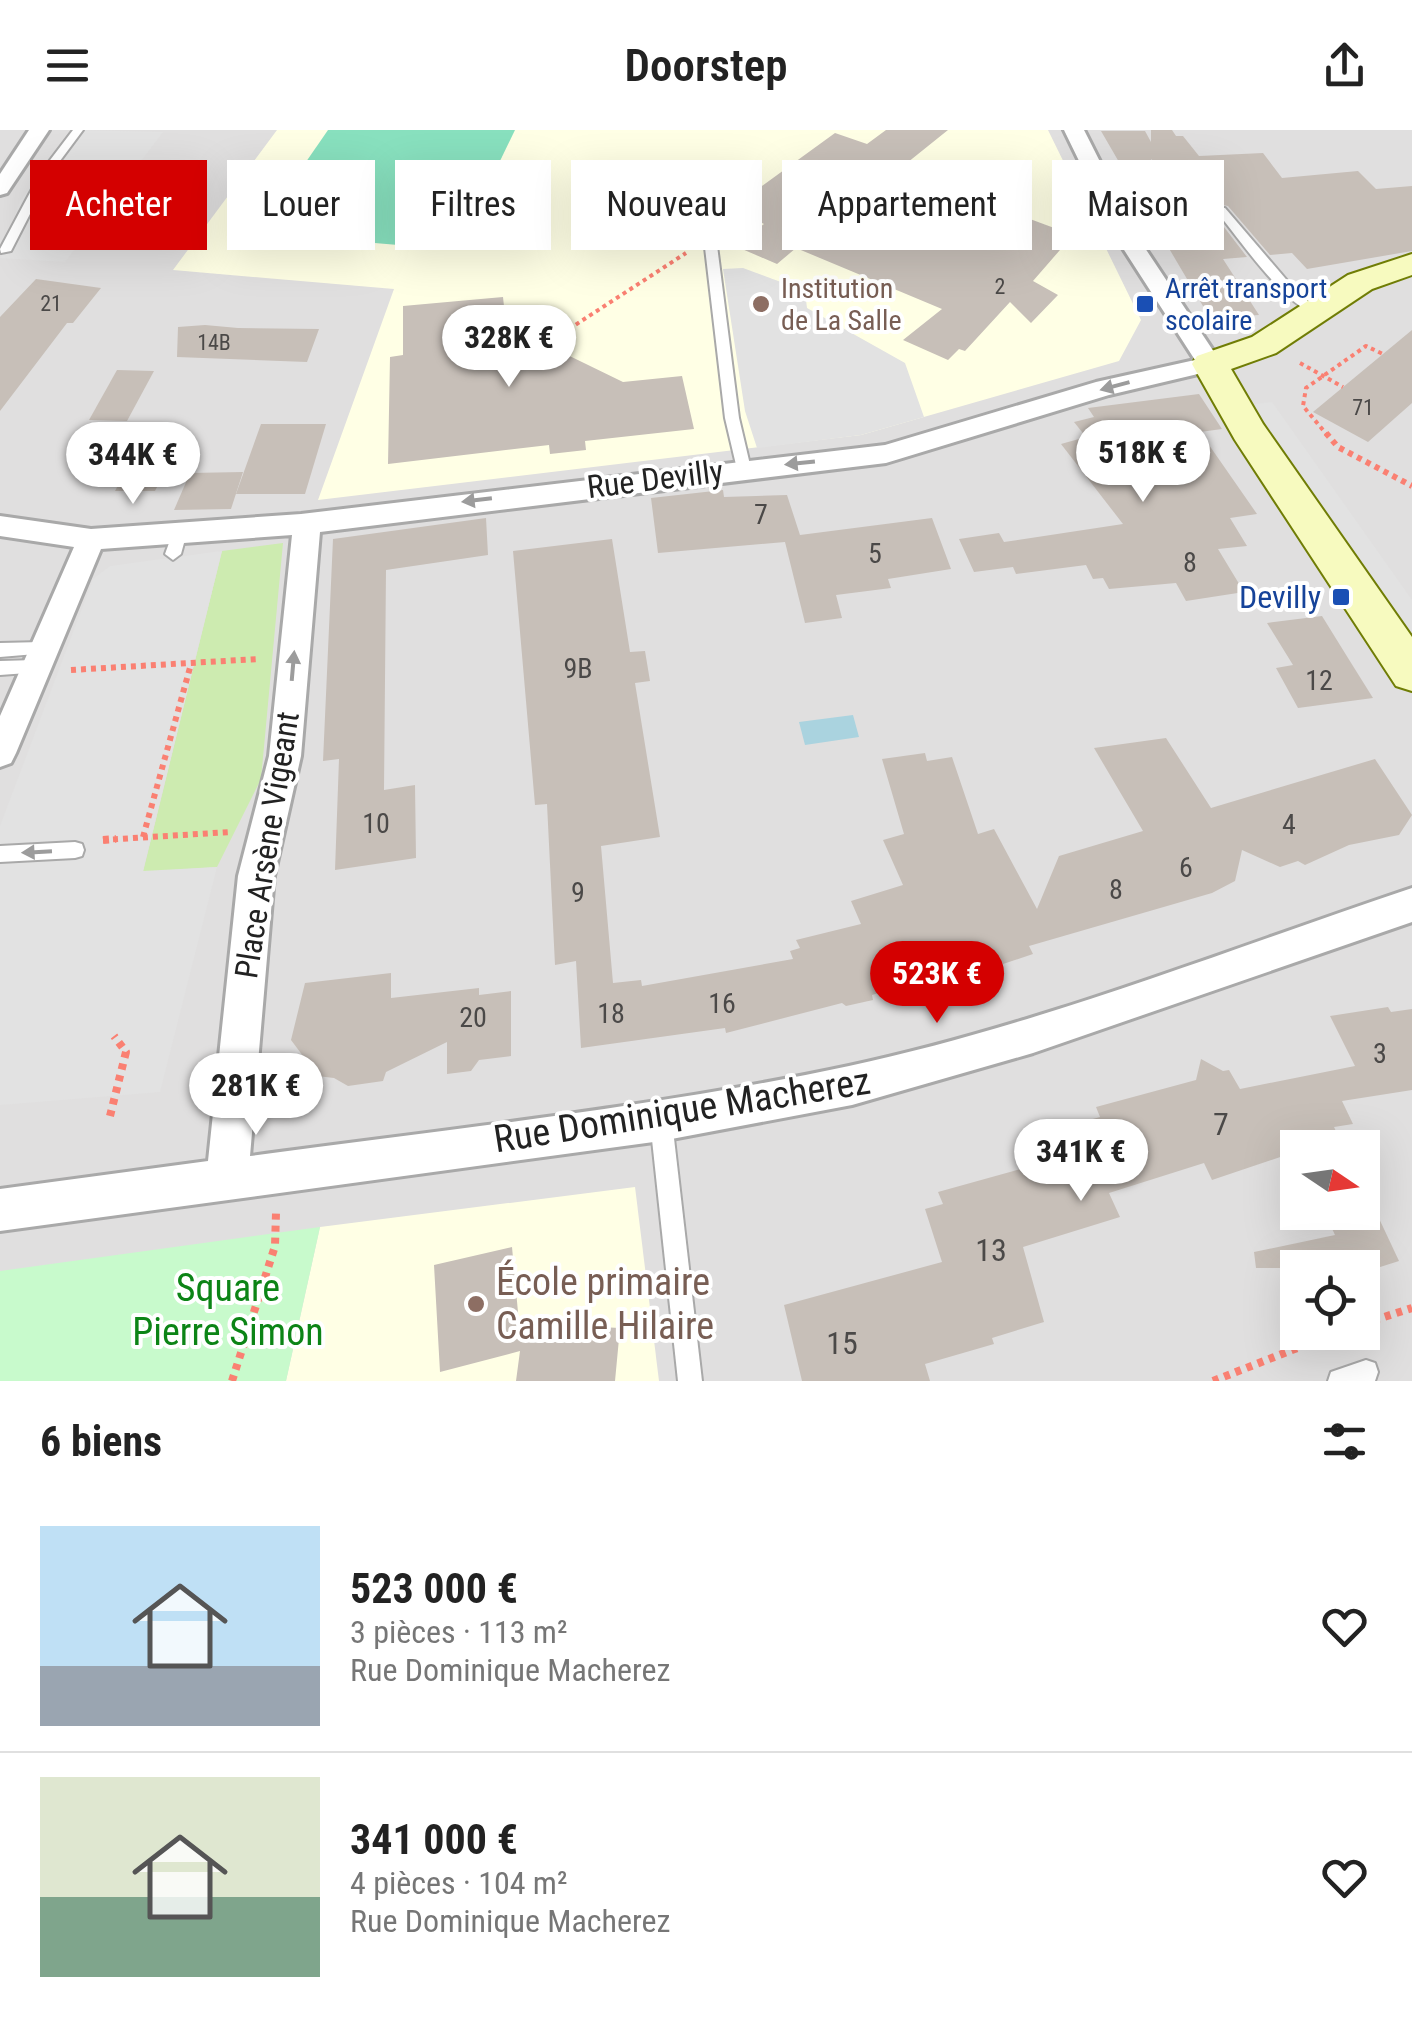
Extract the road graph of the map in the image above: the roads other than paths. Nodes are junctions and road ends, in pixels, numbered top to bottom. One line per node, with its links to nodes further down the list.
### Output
1 (39, 130): 4 (street)
2 (78, 130): 6 (lane)
3 (1074, 130): 10 (street)
4 (0, 189)
5 (1224, 214): 9 (lane)
6 (5, 250)
7 (711, 250): 11 (lane)
8 (1412, 264): 9 (street)
9 (1316, 311): 10 (street)
10 (1210, 364): 11 (street, Rue Devilly, one-way to 11); 18 (street)
11 (744, 469): 12 (street, Rue Devilly, one-way to 12)
12 (307, 523): 14 (street, Rue Devilly); 24 (street, Place Arsène Vigeant, one-way to 12)
13 (0, 526): 14 (street, Rue Devilly)
14 (91, 539): 16 (street)
15 (0, 650): 16 (lane)
16 (36, 662): 17 (lane); 19 (street)
17 (0, 668)
18 (1412, 673)
19 (0, 753)
20 (74, 850): 21 (lane, one-way to 21)
21 (0, 854)
22 (1412, 905): 23 (street, Rue Dominique Macherez)
23 (661, 1122): 24 (street, Rue Dominique Macherez); 27 (lane)
24 (226, 1178): 25 (street)
25 (0, 1210)
26 (1366, 1372): 28 (lane)
27 (690, 1381)
28 (1340, 1381)

